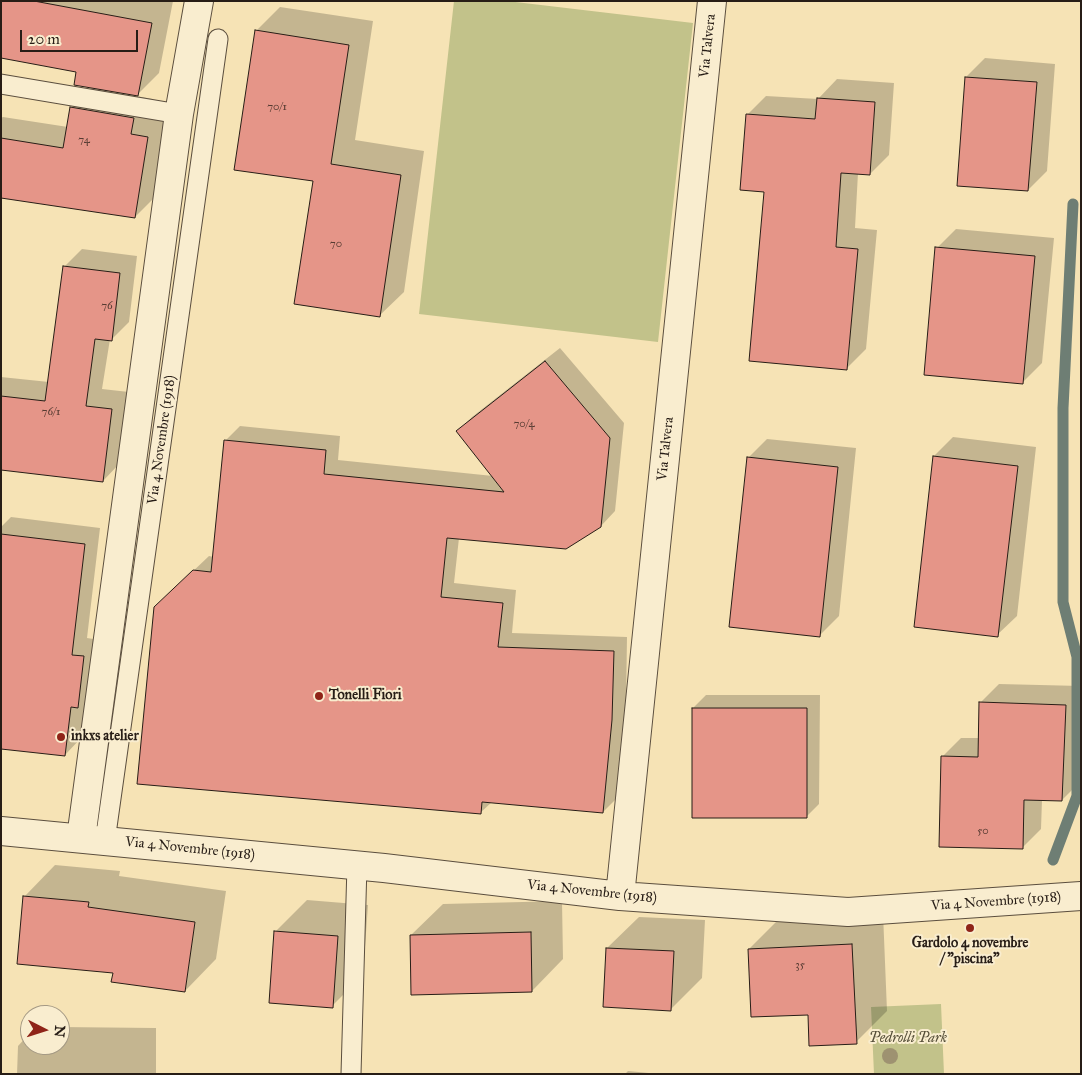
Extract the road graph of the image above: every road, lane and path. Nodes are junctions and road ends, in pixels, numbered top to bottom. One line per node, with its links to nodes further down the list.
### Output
1 (199, 1): 5 (street, Via 4 Novembre (1918))
2 (712, 1): 9 (street, Via Talvera)
3 (218, 39): 7 (lane, Via 4 Novembre (1918))
4 (1, 84): 5 (lane)
5 (179, 114): 7 (street, Via 4 Novembre (1918))
6 (1, 831): 7 (street, Via 4 Novembre (1918))
7 (93, 839): 8 (street, Via 4 Novembre (1918))
8 (357, 865): 9 (street, Via 4 Novembre (1918)); 11 (lane)
9 (620, 896): 10 (street, Via 4 Novembre (1918))
10 (1081, 896)
11 (351, 1074)

